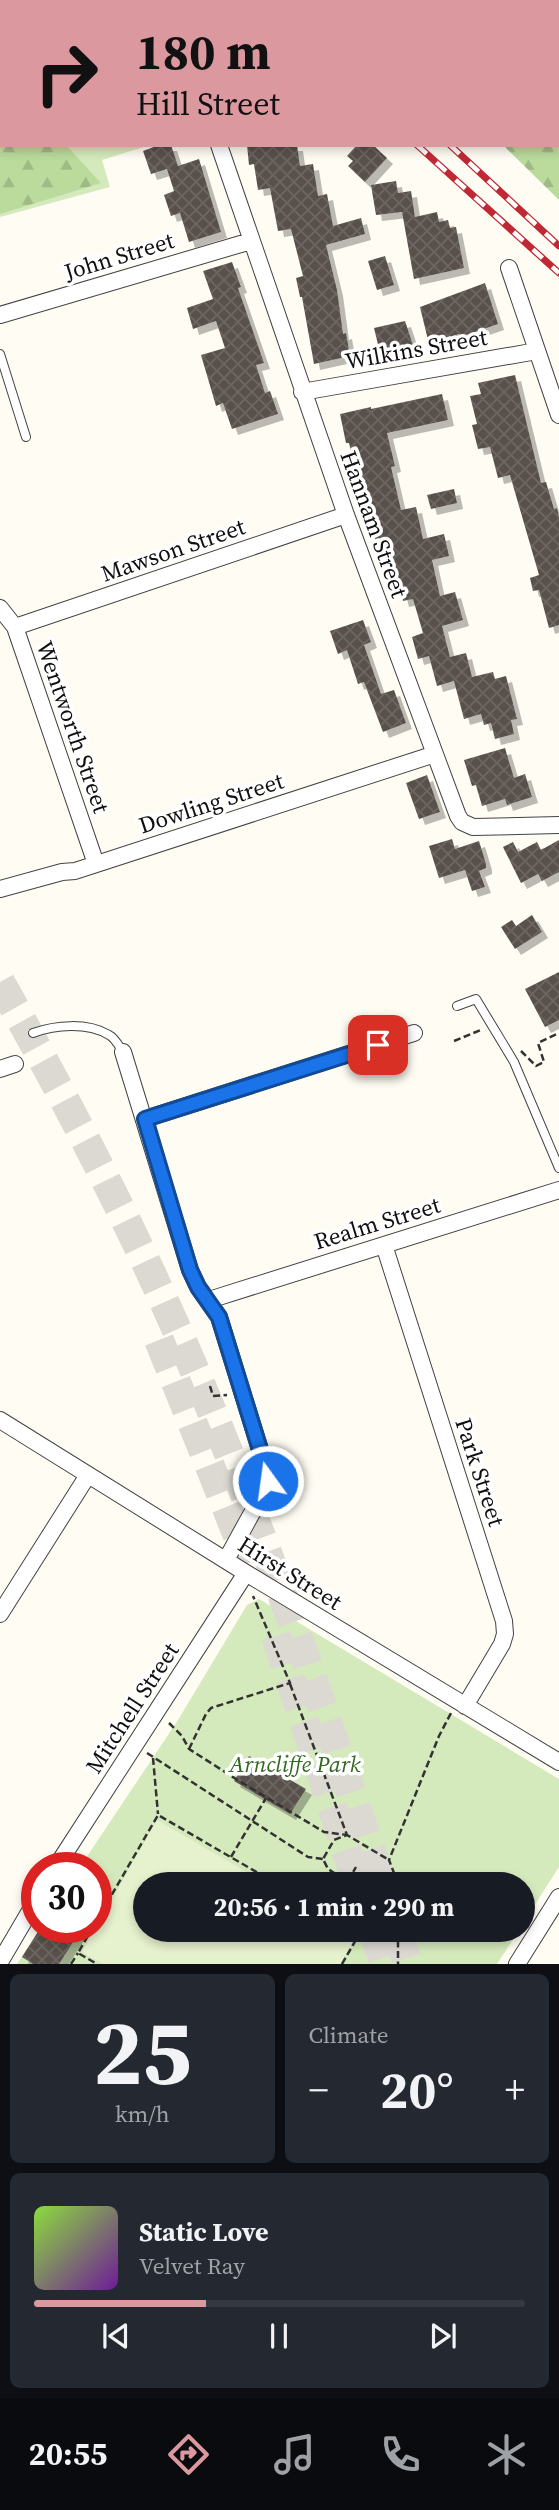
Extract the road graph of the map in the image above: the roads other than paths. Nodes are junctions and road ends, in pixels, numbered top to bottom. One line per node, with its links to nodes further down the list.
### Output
1 (220, 147): 2 (street, Hannam Street)
2 (251, 241): 4 (street, John Street); 7 (street, Hannam Street)
3 (509, 268): 5 (street)
4 (0, 315)
5 (537, 351): 7 (street, Wilkins Street); 8 (street)
6 (0, 354): 9 (lane)
7 (302, 392): 10 (street, Hannam Street)
8 (559, 415)
9 (26, 437)
10 (346, 515): 12 (street, Mawson Street); 13 (street, Hannam Street)
11 (0, 608): 12 (street, Wentworth Street)
12 (15, 627): 15 (street, Wentworth Street)
13 (436, 754): 14 (street, Hannam Street); 15 (street, Dowling Street)
14 (559, 825)
15 (96, 864): 16 (street, Dowling Street)
16 (0, 889)
17 (457, 1006): 22 (lane)
18 (33, 1033): 20 (lane)
19 (414, 1033): 21 (street)
20 (124, 1052): 21 (street)
21 (145, 1119): 25 (street)
22 (559, 1168)
23 (559, 1190): 24 (street, Realm Street)
24 (383, 1245): 25 (street, Realm Street); 31 (street, Park Street)
25 (209, 1300): 28 (street)
26 (0, 1420): 27 (street, Hirst Street)
27 (89, 1475): 28 (street, Hirst Street); 30 (street)
28 (226, 1560): 29 (street, Hirst Street)
29 (246, 1573): 31 (street, Hirst Street); 33 (street, Mitchell Street)
30 (0, 1614)
31 (465, 1706): 32 (street, Hirst Street)
32 (559, 1762)
33 (66, 1852)
34 (559, 1897): 37 (street)
35 (21, 1926): 36 (street)
36 (0, 1962)
37 (517, 1964)

